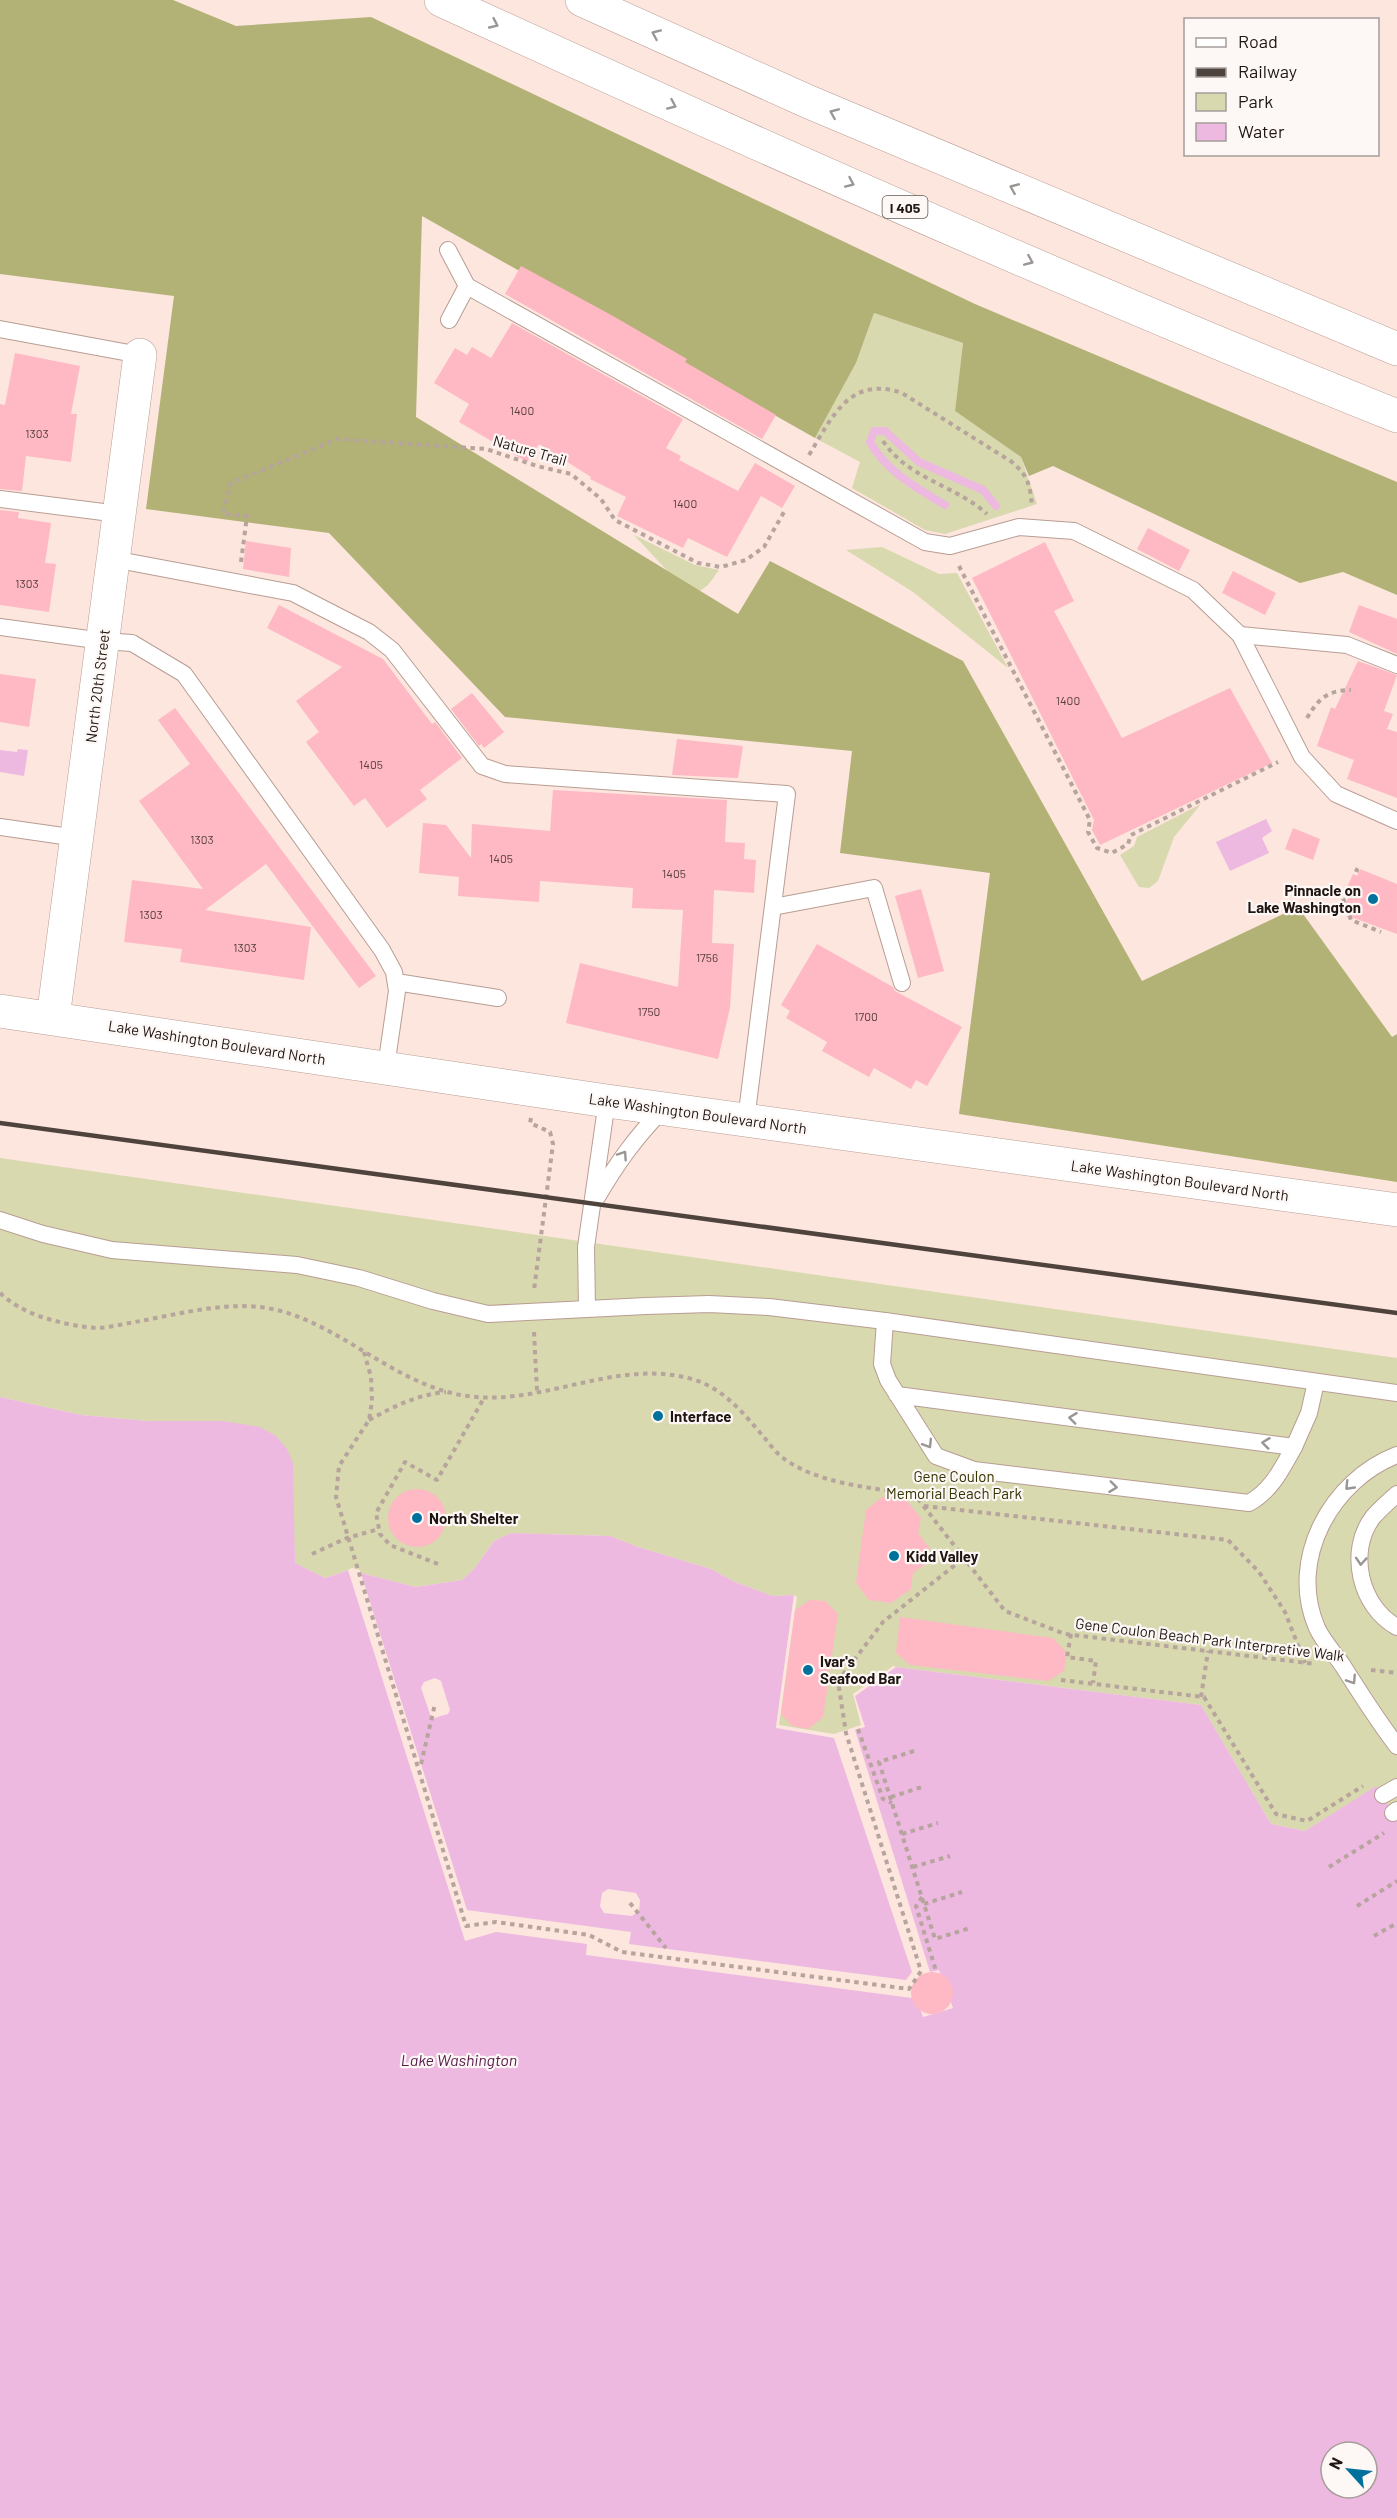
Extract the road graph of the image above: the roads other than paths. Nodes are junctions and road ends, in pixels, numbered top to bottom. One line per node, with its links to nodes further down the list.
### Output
1 (441, 0): 11 (main road, I 405, one-way to 11)
2 (582, 0): 3 (main road, one-way to 2)
3 (1126, 236): 7 (main road); 9 (main road)
4 (448, 250): 5 (lane)
5 (467, 286): 6 (lane); 16 (lane)
6 (449, 320)
7 (1397, 325)
8 (0, 329): 10 (lane)
9 (1397, 349)
10 (140, 355): 13 (main road, North 20th Street)
11 (1389, 414)
12 (0, 499): 13 (lane)
13 (118, 514): 14 (main road, North 20th Street)
14 (113, 559): 17 (main road, North 20th Street); 22 (lane)
15 (0, 627): 17 (lane)
16 (1240, 635): 18 (lane); 19 (lane)
17 (103, 641): 21 (main road, North 20th Street); 23 (lane)
18 (1397, 665)
19 (1397, 821)
20 (0, 827): 21 (lane)
21 (77, 838): 27 (main road, North 20th Street)
22 (773, 907): 24 (lane); 31 (lane)
23 (396, 982): 25 (lane); 28 (lane)
24 (902, 983)
25 (498, 998)
26 (0, 1011): 27 (main road, Lake Washington Boulevard North)
27 (53, 1018): 28 (main road, Lake Washington Boulevard North)
28 (386, 1067): 29 (main road, Lake Washington Boulevard North)
29 (608, 1101): 30 (main road, Lake Washington Boulevard North); 32 (lane)
30 (664, 1108): 31 (main road, Lake Washington Boulevard North); 32 (lane, one-way to 30)
31 (746, 1120): 33 (main road, Lake Washington Boulevard North)
32 (592, 1205): 35 (lane)
33 (1397, 1210)
34 (0, 1220): 35 (lane)
35 (587, 1308): 36 (lane)
36 (885, 1321): 37 (lane); 39 (lane)
37 (1316, 1382): 38 (lane); 40 (lane)
38 (1397, 1393)
39 (897, 1395): 40 (lane, one-way to 39); 40 (lane, one-way to 40)
40 (1294, 1447)
41 (1397, 1455): 44 (lane, one-way to 44)
42 (1397, 1494): 43 (lane, one-way to 43)
43 (1397, 1628)
44 (1397, 1746)

